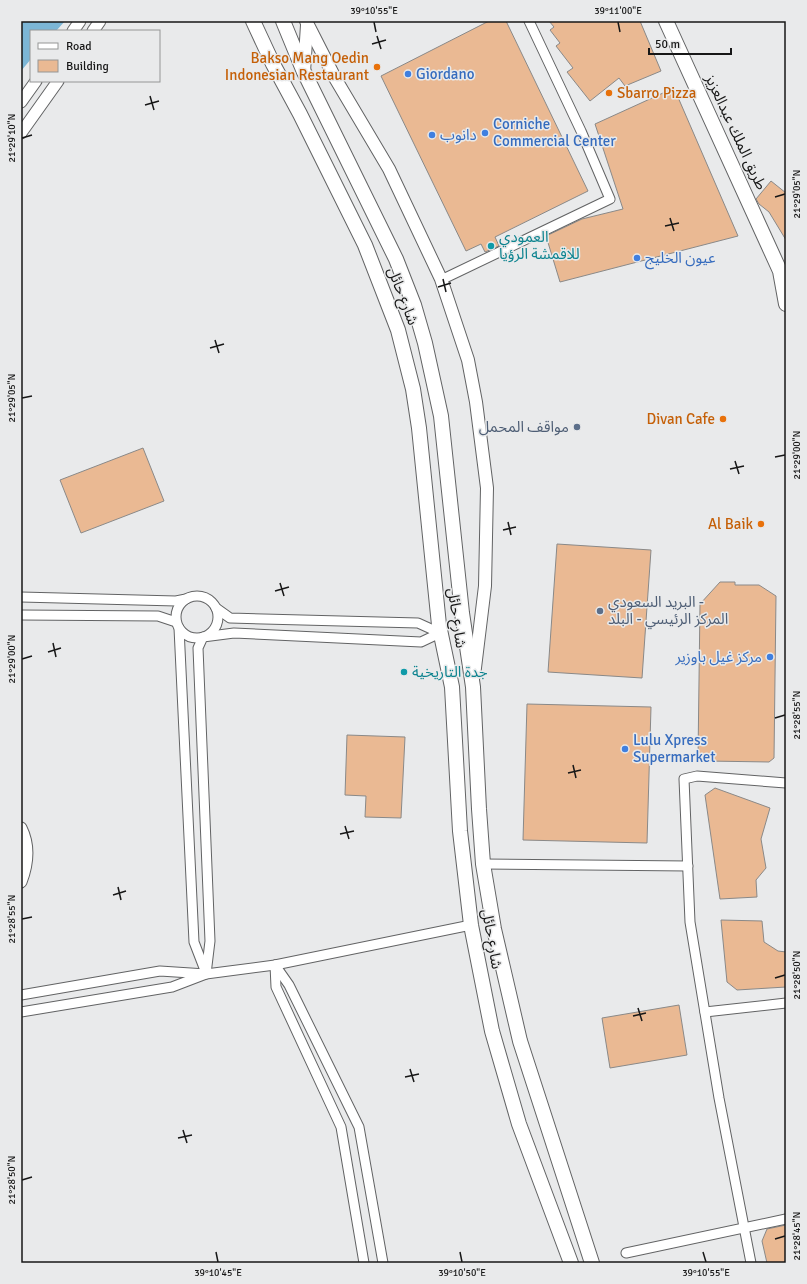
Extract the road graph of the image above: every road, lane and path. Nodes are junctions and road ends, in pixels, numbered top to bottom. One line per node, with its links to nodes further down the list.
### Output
1 (80, 21): 8 (street)
2 (100, 21): 9 (street)
3 (253, 21): 22 (main road, شارع حائل)
4 (283, 21): 10 (main road, شارع حائل)
5 (529, 21): 15 (street)
6 (666, 21): 16 (main road, طريق الملك عبدالعزيز)
7 (306, 22): 10 (main road); 15 (main road)
8 (74, 30)
9 (94, 30)
10 (304, 72): 24 (main road, شارع حائل)
11 (35, 82): 13 (street)
12 (57, 82): 14 (street)
13 (21, 102)
14 (21, 133)
15 (441, 280): 24 (main road)
16 (786, 304)
17 (21, 597): 18 (street)
18 (186, 599): 19 (street); 21 (street)
19 (216, 608): 22 (street); 23 (street)
20 (21, 615): 21 (street)
21 (178, 625): 23 (street); 32 (street)
22 (440, 632): 23 (street); 30 (main road, شارع حائل)
23 (203, 637): 32 (street)
24 (473, 687): 27 (main road, شارع حائل)
25 (786, 783): 28 (street)
26 (21, 828): 29 (street)
27 (483, 864): 28 (street); 43 (main road, شارع حائل)
28 (688, 866): 36 (street)
29 (21, 882)
30 (471, 925): 31 (street); 42 (main road, شارع حائل)
31 (275, 964): 32 (street); 40 (street); 41 (street)
32 (206, 974): 33 (street); 35 (street)
33 (21, 995)
34 (786, 1003): 36 (street)
35 (21, 1012)
36 (705, 1012): 38 (street)
37 (786, 1219): 38 (street)
38 (744, 1228): 39 (street); 44 (street)
39 (626, 1253)
40 (364, 1263)
41 (383, 1263)
42 (571, 1263)
43 (592, 1263)
44 (751, 1263)

